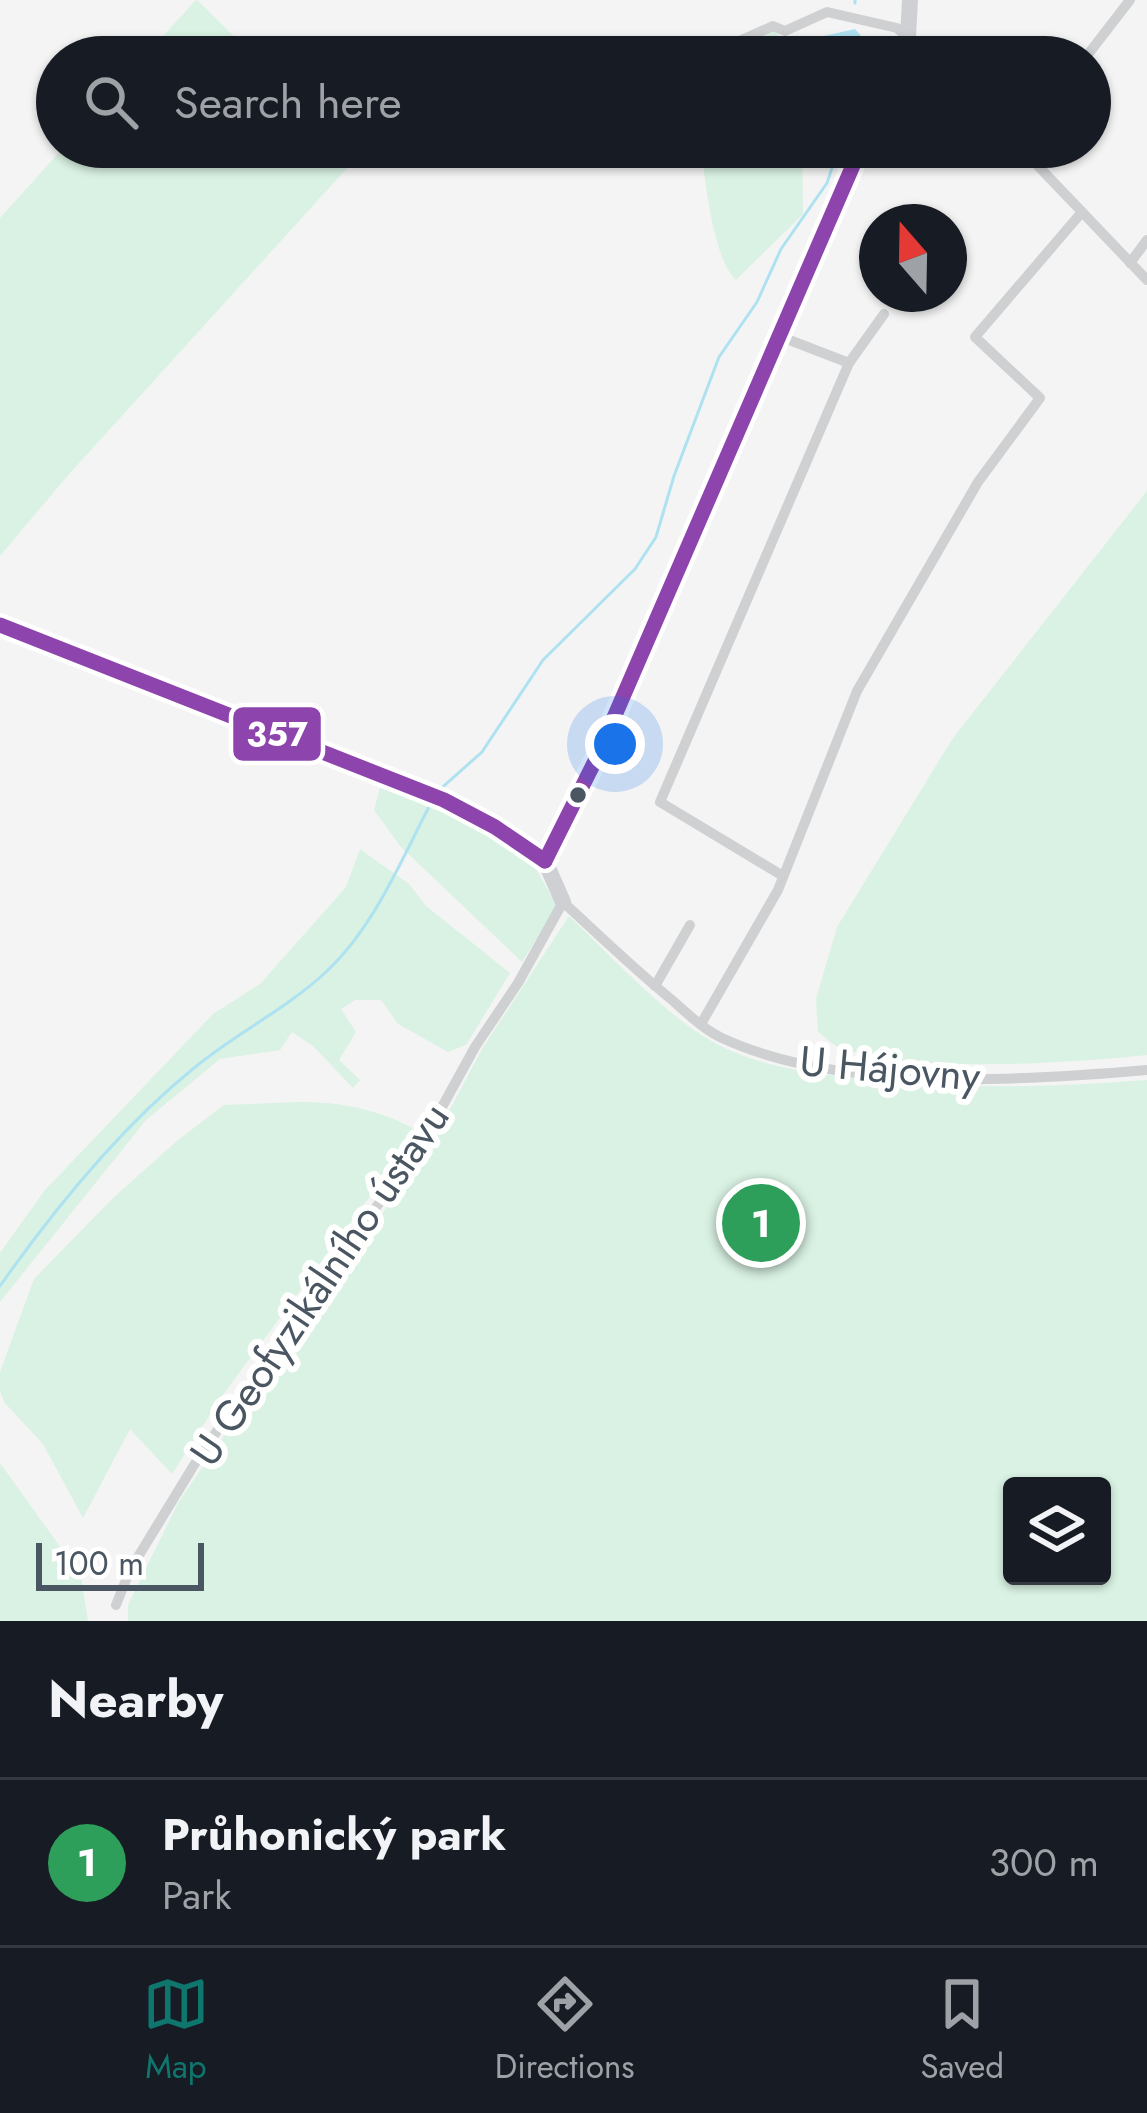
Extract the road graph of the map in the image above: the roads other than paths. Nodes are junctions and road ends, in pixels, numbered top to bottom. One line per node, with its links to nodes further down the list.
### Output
1 (910, 0): 3 (street)
2 (1130, 0): 5 (street)
3 (908, 35): 4 (street)
4 (750, 36)
5 (1102, 36)
6 (852, 168): 13 (street)
7 (1040, 168): 8 (street)
8 (1082, 212): 10 (street); 17 (street)
9 (1147, 240): 10 (street)
10 (1130, 263): 11 (street)
11 (1147, 280)
12 (884, 314): 14 (street)
13 (779, 336): 14 (street); 16 (street)
14 (849, 363): 17 (street)
15 (0, 625): 16 (street)
16 (545, 861): 18 (street, U Hájovny)
17 (783, 876): 21 (street)
18 (562, 902): 20 (street, U Hájovny); 23 (street, U Geofyzikálního ústavu)
19 (691, 925): 20 (street)
20 (655, 986): 21 (street, U Hájovny)
21 (701, 1024): 22 (street, U Hájovny)
22 (1147, 1070)
23 (116, 1605)

